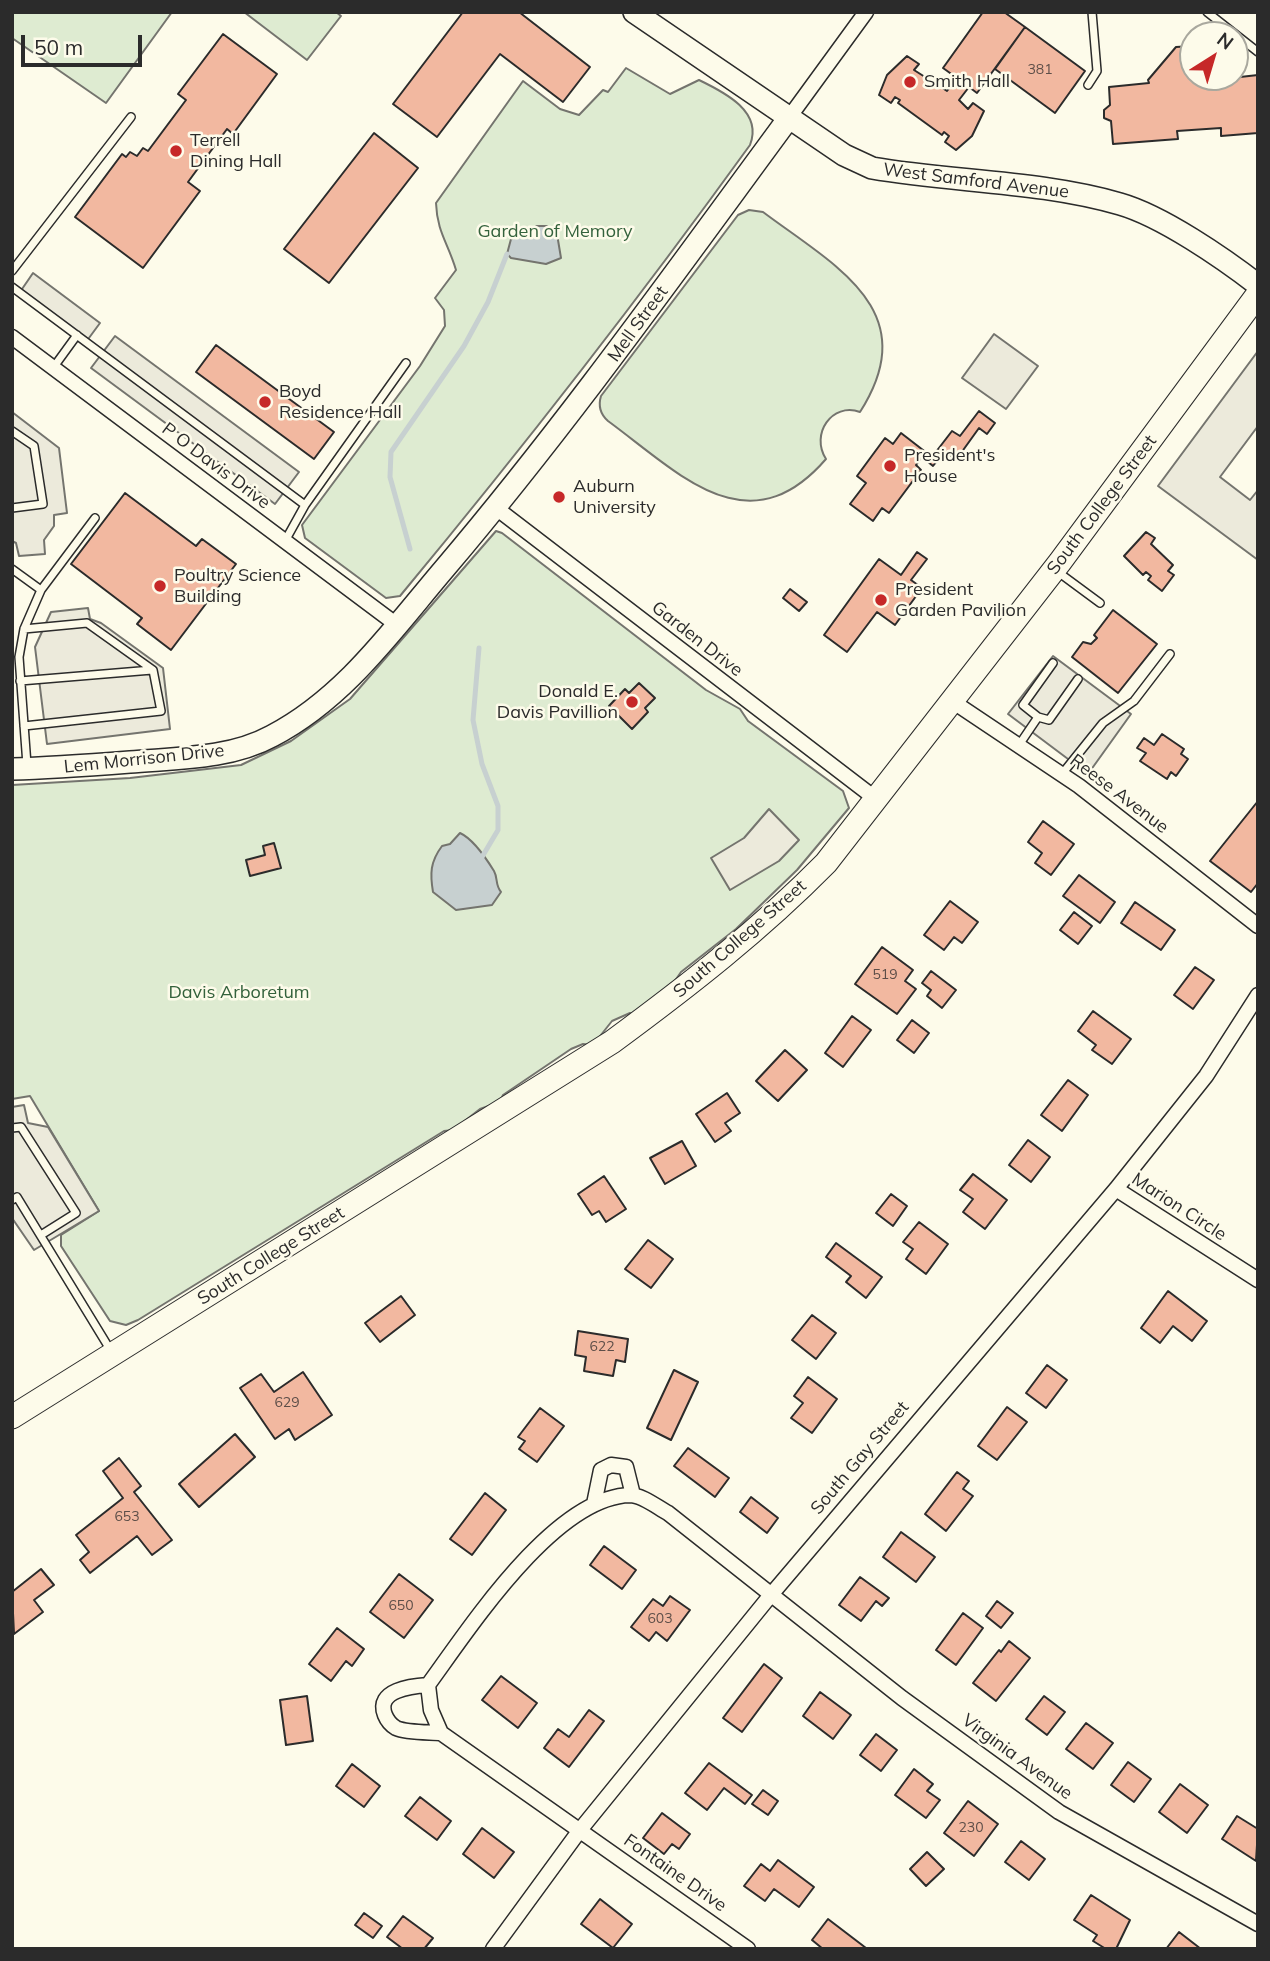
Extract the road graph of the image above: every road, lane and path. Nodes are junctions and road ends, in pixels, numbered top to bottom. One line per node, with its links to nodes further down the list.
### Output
1 (634, 12): 8 (street, West Samford Avenue)
2 (866, 12): 8 (street, Mell Street)
3 (1092, 12): 6 (lane)
4 (1208, 12): 5 (lane)
5 (1258, 52)
6 (1088, 85)
7 (131, 117): 9 (lane)
8 (788, 119): 10 (street, West Samford Avenue); 20 (street, Mell Street)
9 (12, 271)
10 (1258, 285)
11 (12, 287): 13 (lane)
12 (1258, 294): 24 (main road, South College Street)
13 (77, 335): 16 (lane); 18 (lane)
14 (12, 337): 16 (street, P O Davis Drive)
15 (406, 363): 18 (lane)
16 (53, 368): 22 (street, P O Davis Drive)
17 (12, 431): 19 (lane)
18 (305, 505): 22 (lane)
19 (12, 508)
20 (496, 508): 27 (street, Mell Street); 42 (street, Garden Drive)
21 (95, 517): 25 (lane)
22 (285, 541): 27 (street, P O Davis Drive)
23 (12, 569): 25 (lane)
24 (1054, 570): 26 (lane); 34 (main road, South College Street)
25 (41, 590): 28 (lane)
26 (1100, 603)
27 (397, 625): 40 (street, Lem Morrison Drive)
28 (24, 629): 31 (lane); 33 (lane)
29 (1170, 654): 41 (lane)
30 (1053, 663): 37 (lane)
31 (153, 670): 33 (lane); 38 (lane)
32 (1078, 679): 37 (lane)
33 (20, 681): 35 (lane)
34 (952, 701): 39 (street, Reese Avenue); 42 (main road, South College Street)
35 (22, 714): 36 (lane); 38 (lane)
36 (12, 715)
37 (1038, 718): 39 (lane)
38 (24, 726): 40 (lane)
39 (1019, 745): 41 (street, Reese Avenue)
40 (20, 769)
41 (1062, 774): 43 (street, Reese Avenue)
42 (876, 799): 50 (main road, South College Street)
43 (1258, 926)
44 (1258, 995): 46 (street, South Gay Street)
45 (12, 1128): 48 (lane)
46 (1116, 1189): 49 (street, Marion Circle); 54 (street, South Gay Street)
47 (12, 1200): 48 (lane)
48 (40, 1235): 50 (lane)
49 (1258, 1280)
50 (113, 1354): 51 (main road, South College Street)
51 (12, 1417)
52 (633, 1495): 53 (street); 53 (street); 54 (street, Virginia Avenue)
53 (594, 1504): 55 (street)
54 (770, 1596): 57 (street, South Gay Street); 58 (street, Virginia Avenue)
55 (428, 1685): 56 (street); 56 (street)
56 (441, 1733): 57 (street, Fontaine Drive)
57 (580, 1830): 59 (street, South Gay Street); 60 (street, Fontaine Drive)
58 (1258, 1924)
59 (493, 1949)
60 (748, 1949)

